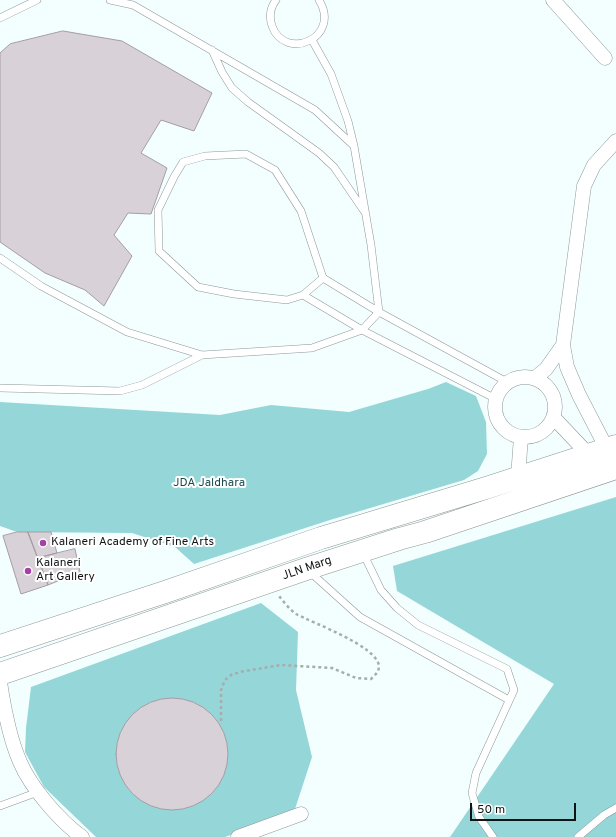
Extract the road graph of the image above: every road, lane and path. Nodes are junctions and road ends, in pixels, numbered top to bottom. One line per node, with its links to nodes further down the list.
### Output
1 (36, 0): 6 (lane)
2 (110, 0): 8 (lane)
3 (276, 0): 7 (lane)
4 (319, 0): 7 (lane)
5 (554, 0): 9 (street)
6 (0, 18)
7 (312, 40): 11 (lane)
8 (212, 49): 11 (lane); 12 (lane)
9 (604, 58)
10 (616, 141): 18 (street)
11 (354, 146): 12 (lane)
12 (366, 213): 16 (lane)
13 (0, 258): 19 (lane)
14 (323, 278): 15 (lane); 15 (lane); 16 (lane)
15 (303, 295): 17 (lane)
16 (379, 312): 17 (lane); 21 (lane)
17 (362, 330): 19 (lane); 23 (lane)
18 (563, 345): 20 (street); 26 (street)
19 (202, 355): 22 (lane)
20 (535, 378): 21 (street); 24 (street)
21 (507, 382): 23 (street)
22 (0, 388)
23 (496, 399): 25 (street)
24 (554, 418): 25 (street); 26 (street)
25 (521, 437): 28 (street)
26 (604, 450): 28 (main road, JLN Marg)
27 (616, 468): 29 (main road, JLN Marg)
28 (518, 476): 32 (main road, JLN Marg)
29 (362, 551): 30 (main road, JLN Marg); 35 (lane)
30 (306, 569): 31 (main road, JLN Marg); 35 (lane)
31 (269, 583): 33 (main road, JLN Marg); 37 (path)
32 (0, 646)
33 (0, 674)
34 (0, 682): 36 (street)
35 (509, 700): 44 (lane)
36 (2, 706): 38 (street)
37 (221, 722)
38 (38, 792): 39 (lane); 42 (street)
39 (0, 806)
40 (616, 808): 45 (lane)
41 (301, 814): 43 (street)
42 (82, 837)
43 (238, 837)
44 (493, 837)
45 (578, 837)

